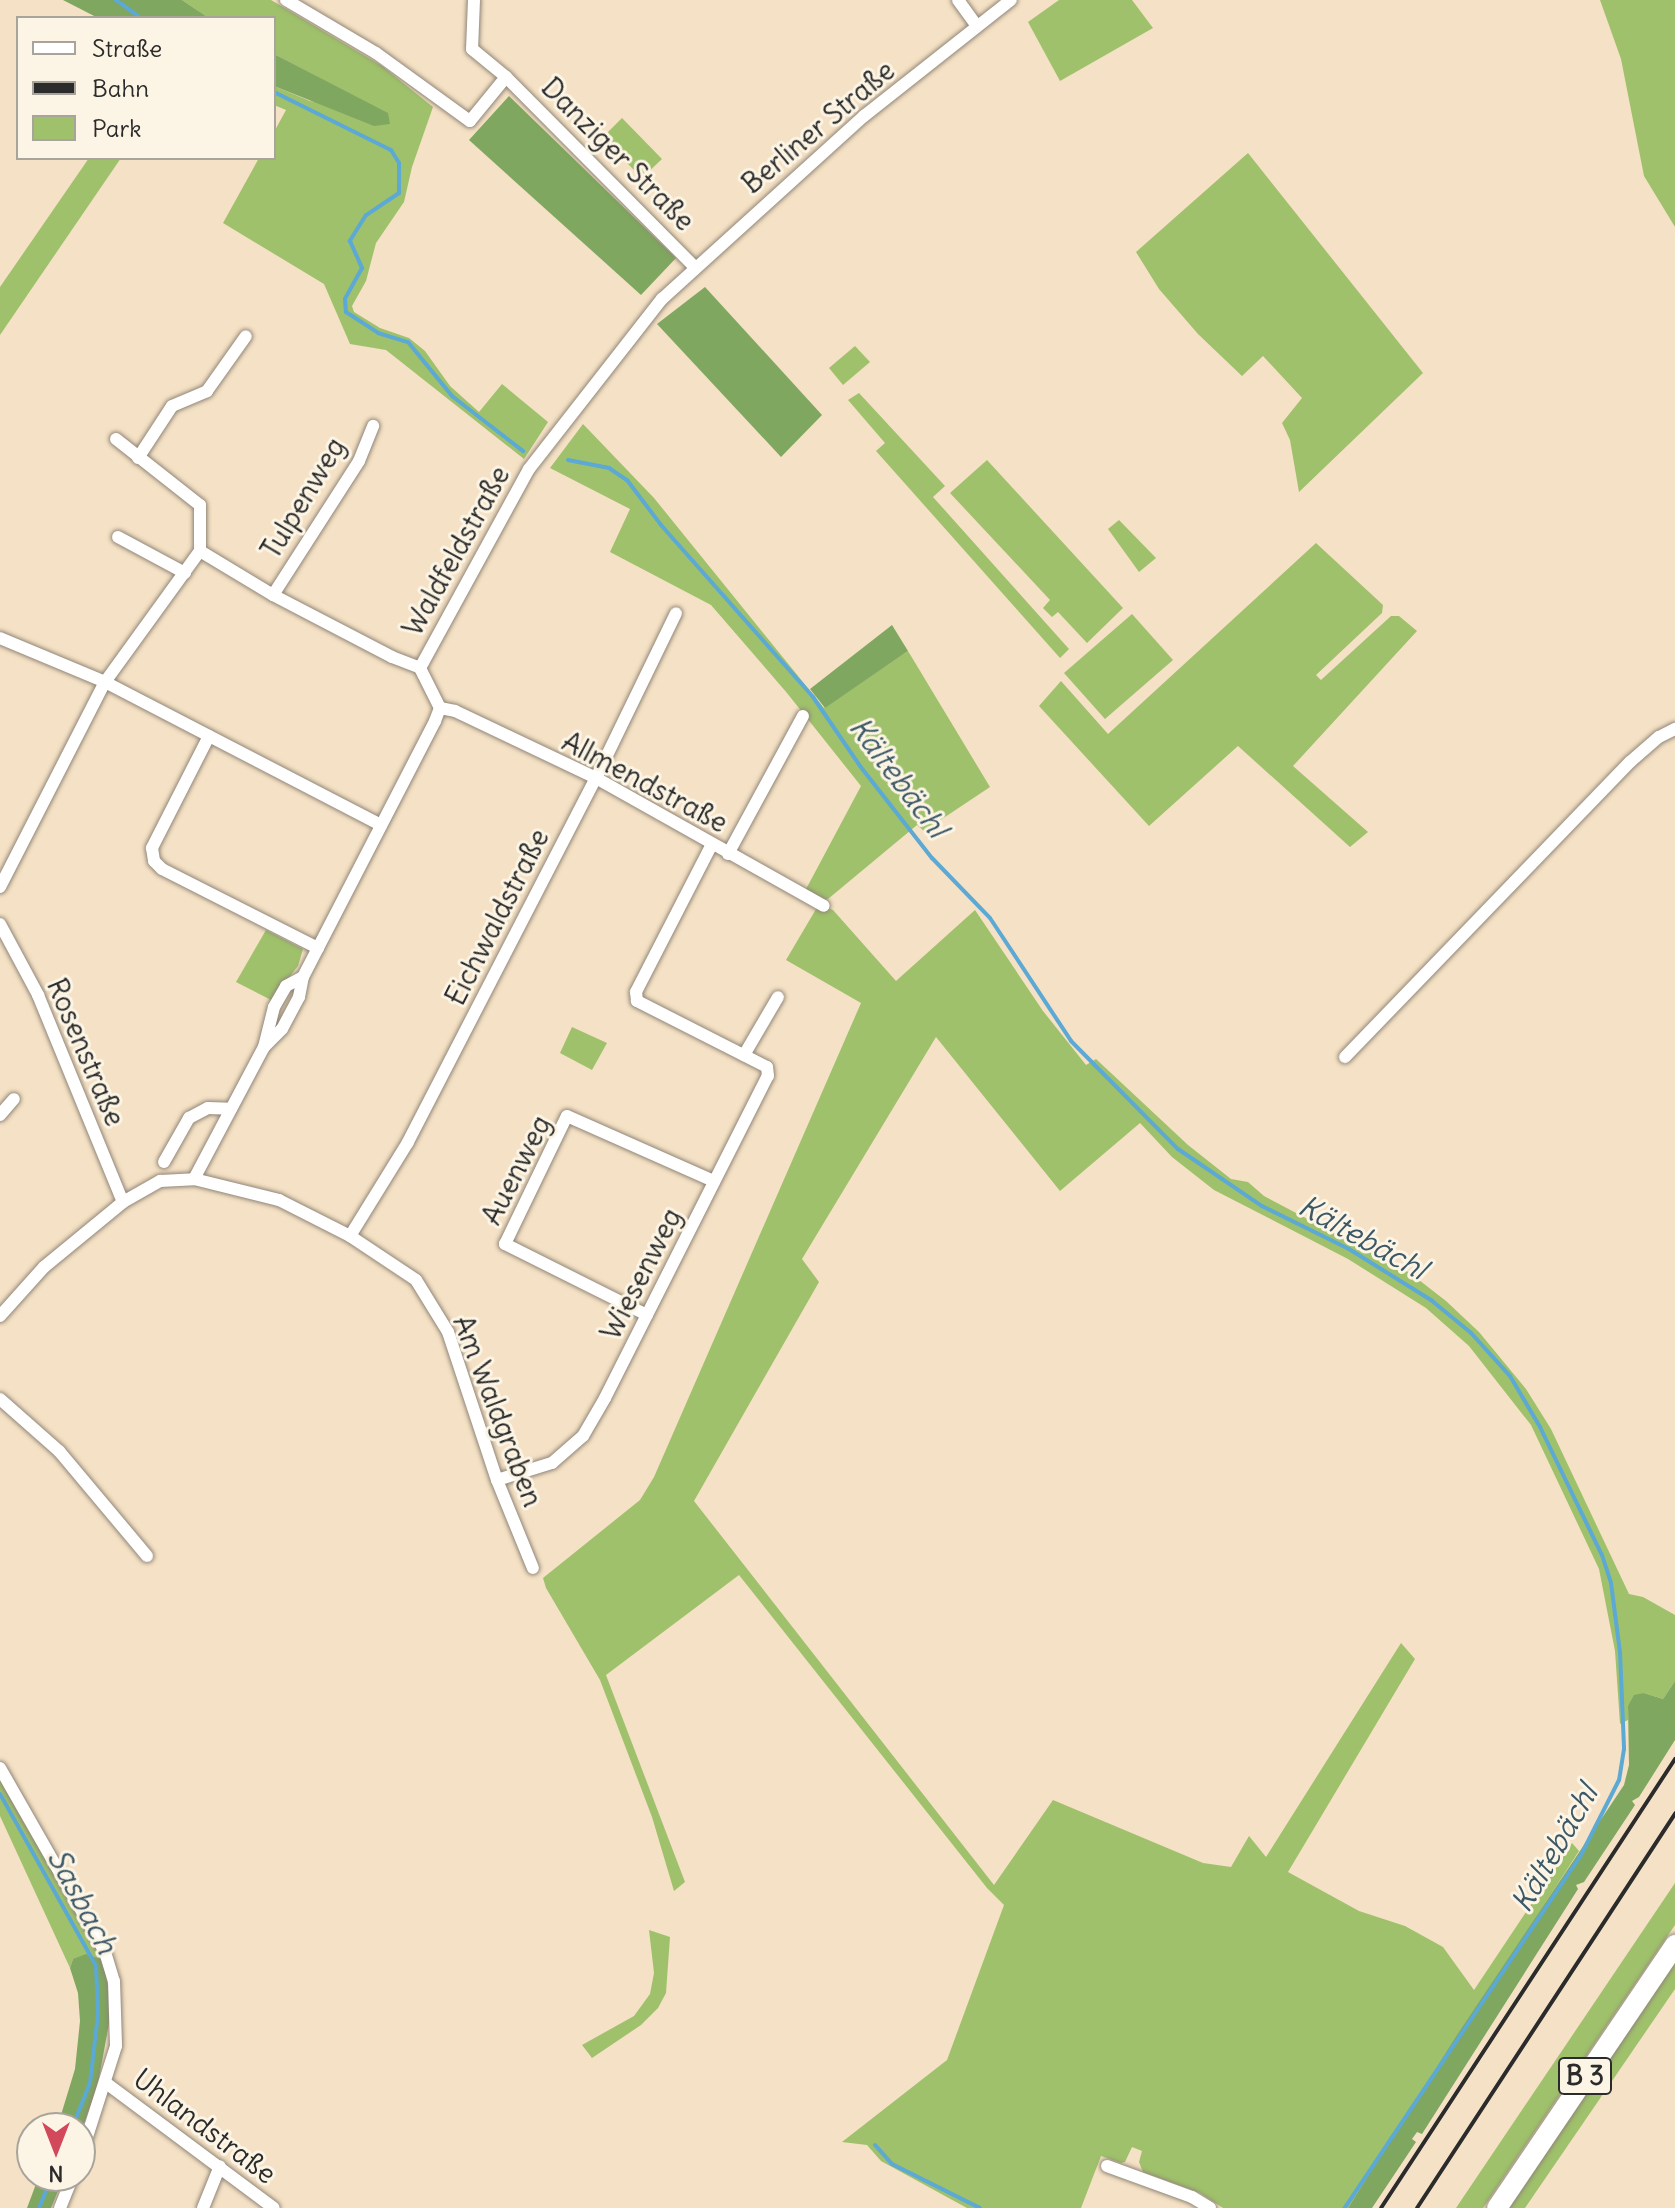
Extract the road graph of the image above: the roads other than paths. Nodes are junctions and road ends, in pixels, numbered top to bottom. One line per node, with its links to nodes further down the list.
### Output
1 (286, 0): 6 (street, Danziger Straße)
2 (474, 0): 6 (street, Danziger Straße)
3 (958, 0): 5 (street)
4 (1011, 0): 5 (street, Berliner Straße)
5 (977, 26): 7 (street, Berliner Straße)
6 (506, 77): 7 (street, Danziger Straße)
7 (694, 266): 8 (street, Berliner Straße)
8 (662, 299): 19 (street, Waldfeldstraße)
9 (246, 336): 12 (street)
10 (373, 426): 16 (street, Tulpenweg)
11 (116, 439): 12 (street)
12 (138, 458): 14 (street)
13 (118, 537): 15 (street)
14 (200, 551): 15 (street); 16 (street)
15 (185, 573): 20 (street)
16 (273, 595): 19 (street)
17 (676, 613): 25 (street, Eichwaldstraße)
18 (0, 638): 20 (street)
19 (420, 668): 21 (street, Waldfeldstraße)
20 (105, 682): 24 (street); 29 (street)
21 (440, 708): 25 (street, Allmendstraße); 26 (street)
22 (803, 716): 28 (street)
23 (1675, 729): 35 (street)
24 (209, 736): 26 (street); 32 (street)
25 (596, 778): 27 (street, Allmendstraße); 43 (street, Eichwaldstraße)
26 (381, 825): 32 (street)
27 (712, 844): 28 (street, Allmendstraße); 34 (street, Wiesenweg)
28 (728, 854): 30 (street, Allmendstraße)
29 (0, 887)
30 (824, 906)
31 (0, 924): 42 (street, Rosenstraße)
32 (318, 948): 37 (street)
33 (778, 997): 34 (street)
34 (744, 1055): 41 (street, Wiesenweg)
35 (1345, 1057)
36 (14, 1099): 38 (street)
37 (231, 1109): 39 (street); 40 (street)
38 (0, 1115)
39 (164, 1162)
40 (194, 1179): 42 (street); 43 (street, Am Waldgraben)
41 (714, 1181): 44 (street, Wiesenweg); 44 (street, Auenweg)
42 (123, 1202): 45 (street)
43 (350, 1236): 47 (street, Am Waldgraben)
44 (647, 1315): 47 (street, Wiesenweg)
45 (0, 1316)
46 (0, 1399): 48 (street)
47 (497, 1480): 49 (street, Am Waldgraben)
48 (147, 1556)
49 (533, 1568)
50 (0, 1768): 52 (street)
51 (1675, 1945): 59 (main road, B 3)
52 (106, 2083): 53 (street); 54 (street, Uhlandstraße)
53 (96, 2112)
54 (220, 2166): 56 (street); 57 (street, Uhlandstraße)
55 (1107, 2166): 58 (street)
56 (203, 2208)
57 (274, 2208)
58 (1210, 2208)
59 (1497, 2208)

